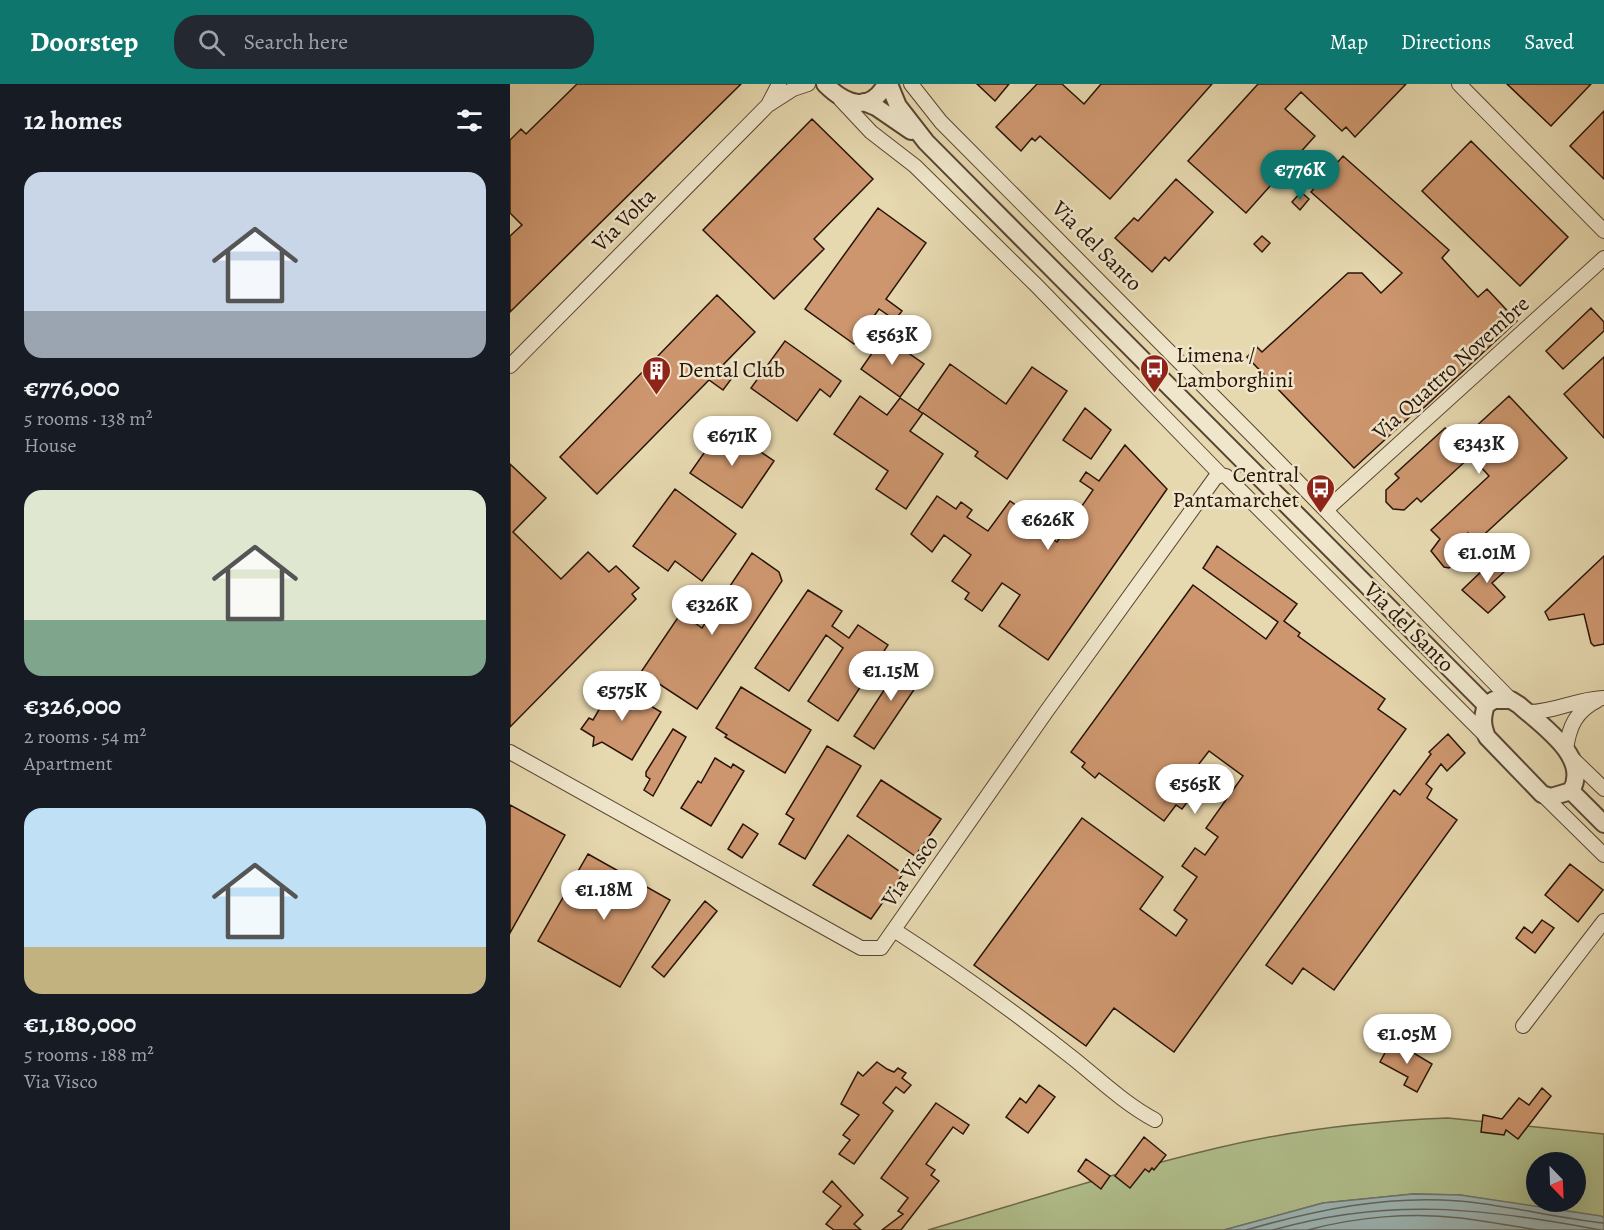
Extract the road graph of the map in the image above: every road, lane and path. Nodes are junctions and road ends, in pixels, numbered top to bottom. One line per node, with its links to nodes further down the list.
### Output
1 (779, 84): 9 (street)
2 (808, 84): 9 (street)
3 (825, 84): 7 (street)
4 (887, 84): 8 (street); 10 (street)
5 (911, 84): 14 (street, Via del Santo)
6 (1459, 84): 11 (street)
7 (841, 100): 8 (street); 16 (street, Via del Santo)
8 (864, 102): 10 (street)
9 (768, 105): 13 (street, Via Volta)
10 (926, 142): 15 (street)
11 (1604, 231)
12 (1604, 258): 17 (street, Via Quattro Novembre)
13 (510, 366)
14 (1220, 402): 15 (street); 17 (street, Via del Santo)
15 (1203, 419): 19 (street)
16 (1221, 475): 24 (street, Via del Santo); 33 (street, Via Visco)
17 (1326, 510): 18 (street, Via del Santo)
18 (1437, 622): 19 (street); 21 (street, Via del Santo)
19 (1420, 639): 22 (street)
20 (1603, 698): 23 (street); 26 (street)
21 (1511, 700): 22 (street); 23 (street, Via del Santo)
22 (1486, 705): 24 (street)
23 (1527, 712): 26 (street, Via del Santo)
24 (1487, 737): 29 (street, Via del Santo)
25 (510, 752): 33 (street, Via Visco)
26 (1570, 755): 27 (street, Via del Santo); 28 (street)
27 (1604, 789)
28 (1571, 791): 29 (street); 30 (street)
29 (1542, 794): 31 (street, Via del Santo)
30 (1604, 824)
31 (1604, 855)
32 (1604, 921): 34 (street)
33 (894, 930): 35 (street)
34 (1523, 1026)
35 (1155, 1120)

